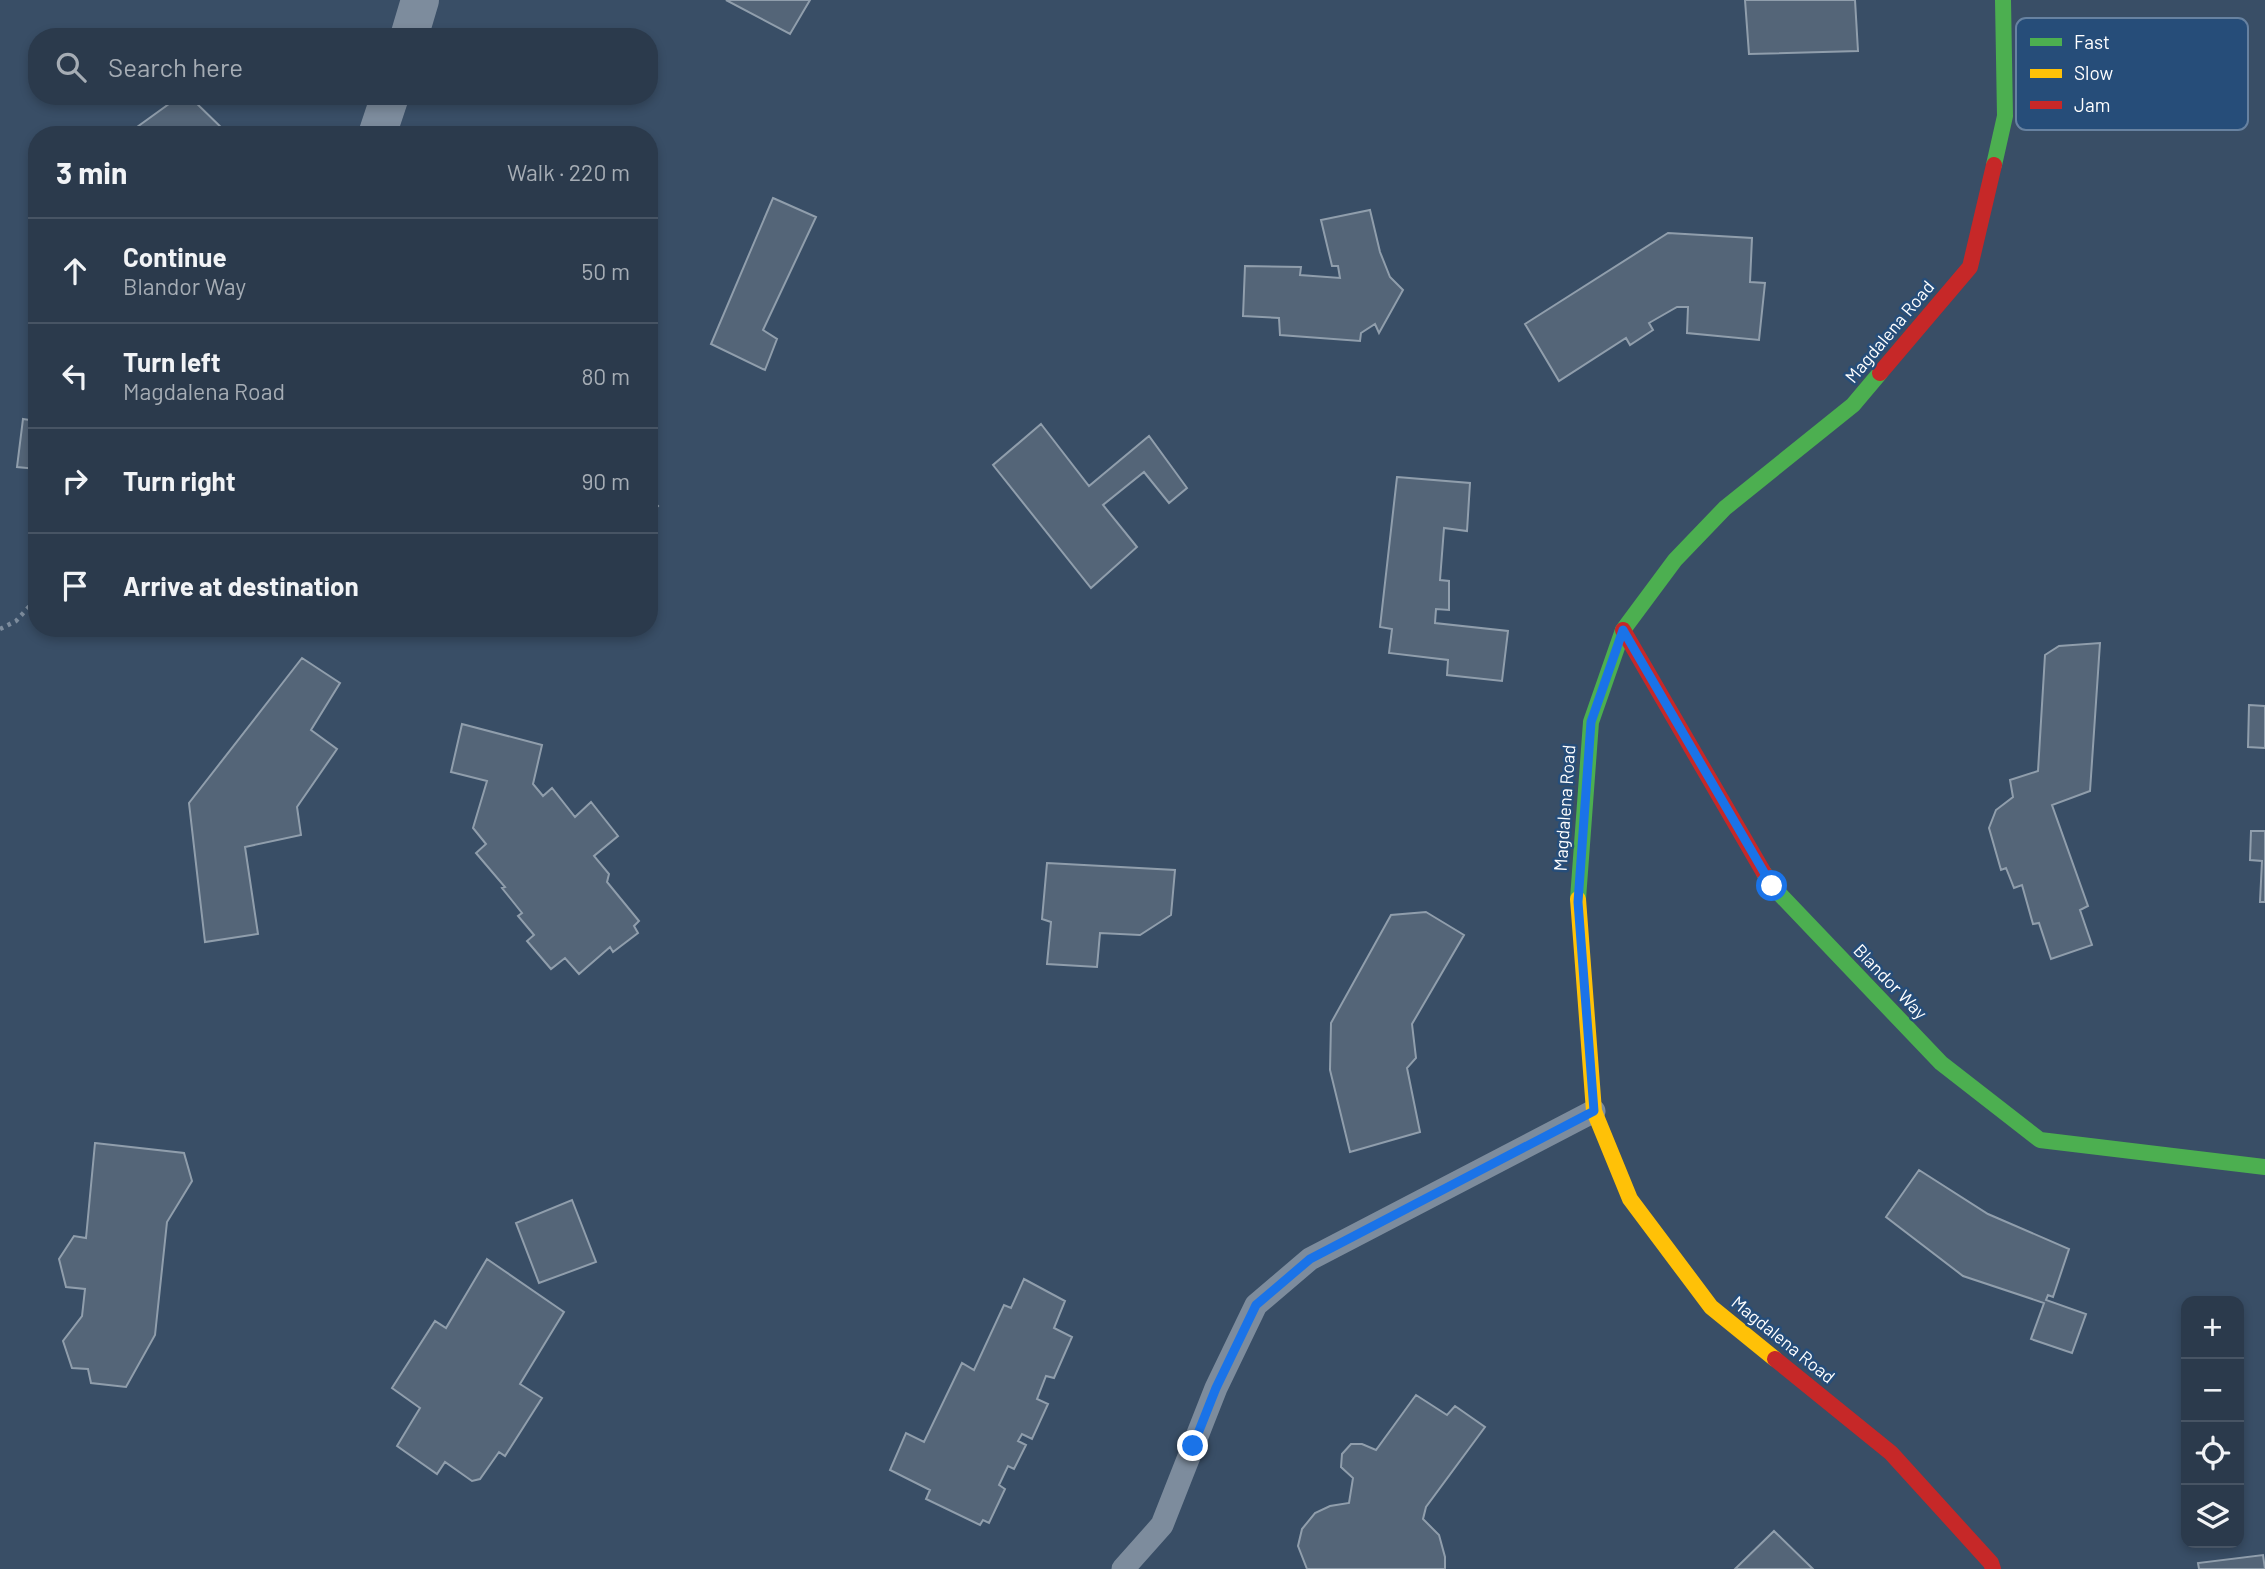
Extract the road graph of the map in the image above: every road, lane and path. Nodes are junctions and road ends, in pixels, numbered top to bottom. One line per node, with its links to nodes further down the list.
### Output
1 (420, 0): 3 (street)
2 (2003, 0): 8 (street, Magdalena Road)
3 (412, 28)
4 (387, 105): 5 (street)
5 (380, 126)
6 (28, 608): 7 (path)
7 (0, 629)
8 (1623, 630): 9 (street, Magdalena Road); 10 (street, Blandor Way)
9 (1594, 1111): 11 (lane); 12 (street, Magdalena Road)
10 (2265, 1167)
11 (1123, 1569)
12 (1993, 1569)

